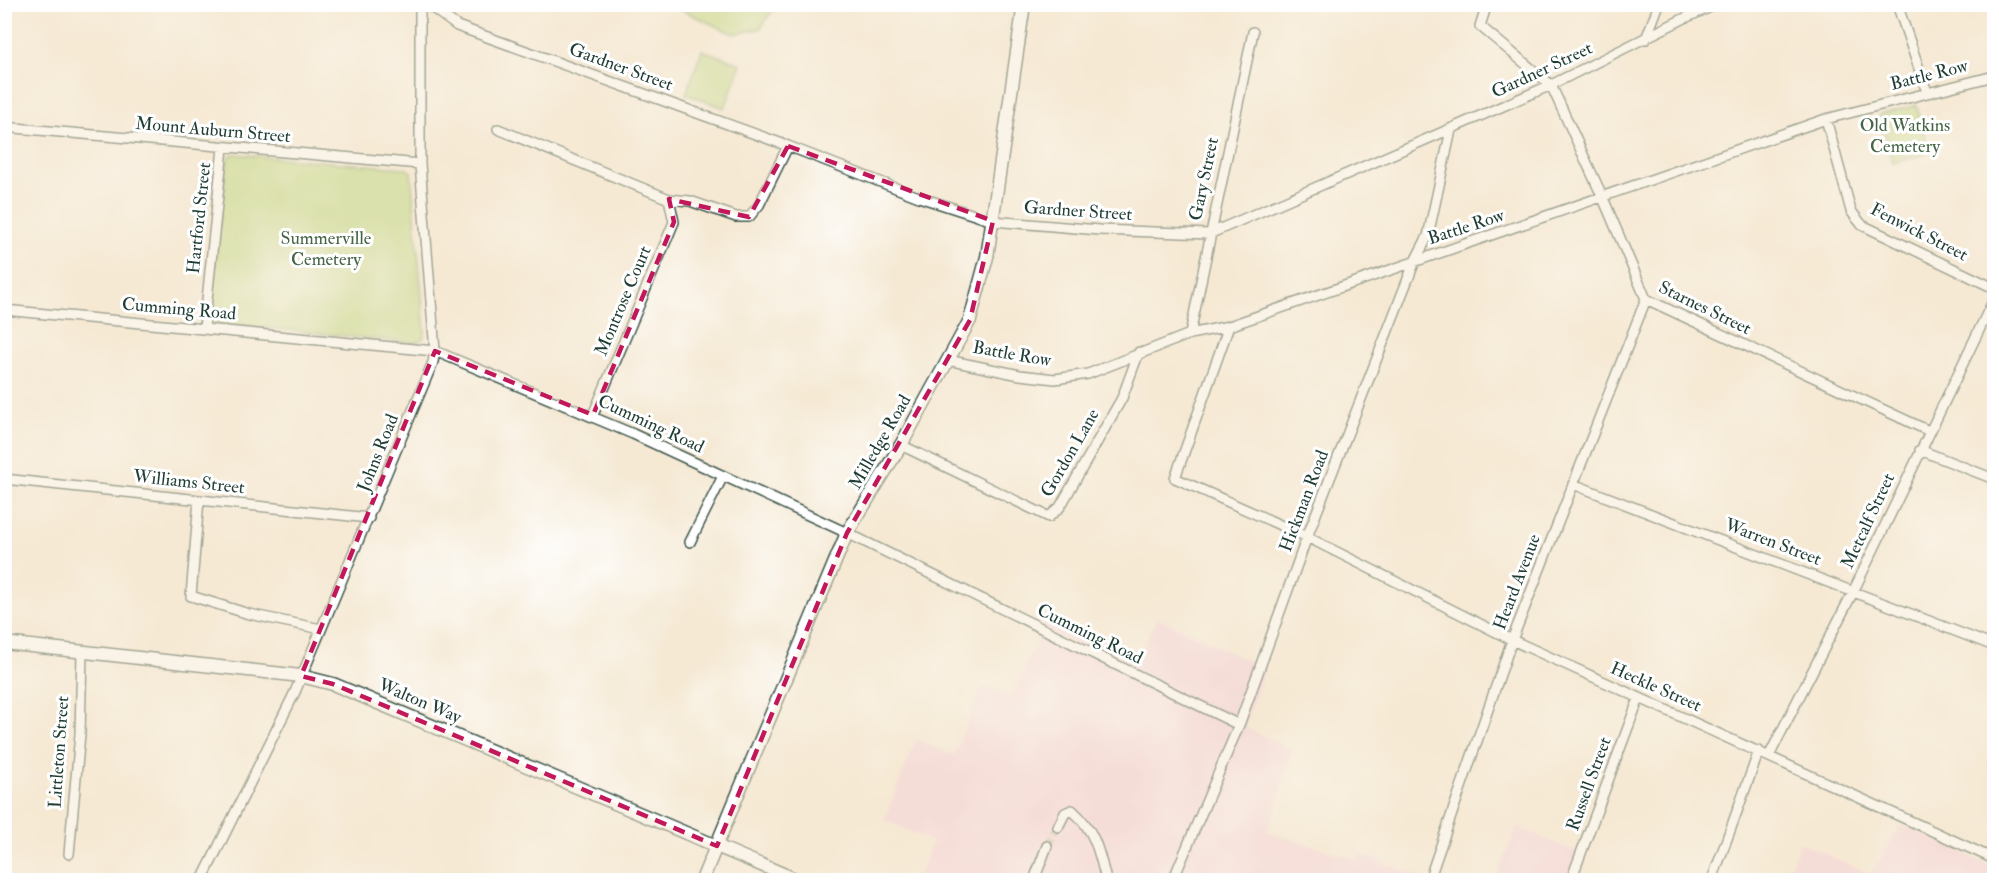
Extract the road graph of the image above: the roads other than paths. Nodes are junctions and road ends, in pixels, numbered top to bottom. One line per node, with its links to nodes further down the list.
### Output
1 (420, 4): 19 (street, Johns Road)
2 (427, 4): 17 (street, Gardner Street)
3 (1024, 4): 22 (street, Milledge Road)
4 (1487, 4): 11 (street)
5 (1659, 4): 9 (street)
6 (1718, 4): 9 (street, Gardner Street)
7 (1897, 4): 12 (street)
8 (1253, 32): 23 (street, Gary Street)
9 (1646, 39): 11 (street, Gardner Street)
10 (1995, 76): 12 (street, Battle Row)
11 (1551, 85): 16 (street, Gardner Street); 20 (street, Starnes Street)
12 (1926, 92): 13 (street, Battle Row)
13 (1826, 119): 20 (street, Battle Row); 25 (street, Fenwick Street)
14 (4, 127): 18 (street, Mount Auburn Street)
15 (498, 129): 21 (street)
16 (1450, 130): 23 (street, Gardner Street); 24 (street, Hickman Road)
17 (788, 146): 21 (street); 22 (street, Gardner Street)
18 (223, 148): 19 (street, Mount Auburn Street); 30 (street, Hartford Street)
19 (420, 164): 32 (street, Johns Road)
20 (1604, 198): 24 (street, Battle Row); 26 (street, Starnes Street)
21 (669, 199): 35 (street, Montrose Court)
22 (993, 221): 23 (street, Gardner Street); 34 (street, Milledge Road)
23 (1209, 234): 31 (street, Gary Street)
24 (1415, 261): 29 (street, Battle Row); 46 (street, Hickman Road)
25 (1995, 288)
26 (1646, 299): 36 (street, Starnes Street); 42 (street, Heard Avenue)
27 (1995, 299): 36 (street, Metcalf Street)
28 (4, 310): 30 (street, Cumming Road)
29 (1228, 326): 31 (street, Battle Row); 46 (street)
30 (204, 328): 32 (street, Cumming Road)
31 (1190, 334): 33 (street, Battle Row)
32 (435, 351): 35 (street, Cumming Road); 44 (street, Johns Road)
33 (1139, 352): 34 (street, Battle Row); 37 (street, Gordon Lane)
34 (947, 360): 37 (street, Milledge Road)
35 (593, 415): 39 (street, Cumming Road)
36 (1929, 431): 38 (street, Metcalf Street)
37 (902, 444): 45 (street, Milledge Road)
38 (1920, 450): 41 (street); 48 (street, Metcalf Street)
39 (723, 476): 45 (street, Cumming Road); 47 (street)
40 (4, 479): 43 (street, Williams Street)
41 (1995, 479)
42 (1573, 484): 48 (street, Warren Street); 50 (street, Heard Avenue)
43 (199, 500): 44 (street, Williams Street); 49 (street)
44 (369, 518): 49 (street, Johns Road)
45 (847, 533): 56 (street, Cumming Road); 60 (street, Milledge Road)
46 (1307, 537): 50 (street, Heckle Street); 56 (street, Hickman Road)
47 (690, 542)
48 (1854, 590): 52 (street, Warren Street); 58 (street, Metcalf Street)
49 (321, 629): 54 (street, Johns Road)
50 (1512, 640): 55 (street, Heckle Street); 70 (street, Heard Avenue)
51 (4, 643): 53 (street, Walton Way)
52 (1995, 646)
53 (82, 653): 54 (street, Walton Way); 62 (street, Littleton Street)
54 (301, 676): 60 (street, Walton Way); 64 (street, Johns Road)
55 (1639, 698): 57 (street, Heckle Street); 71 (street, Russell Street)
56 (1239, 725): 69 (street, Hickman Road)
57 (1760, 751): 58 (street, Heckle Street); 72 (street)
58 (1770, 756): 63 (street, Heckle Street)
59 (1058, 827): 68 (street)
60 (717, 846): 65 (street, Milledge Road); 66 (street, Walton Way)
61 (1047, 846): 67 (street)
62 (69, 854)
63 (1995, 859)
64 (202, 880)
65 (702, 880)
66 (797, 880)
67 (1034, 880)
68 (1106, 880)
69 (1173, 880)
70 (1429, 880)
71 (1571, 880)
72 (1712, 880)

